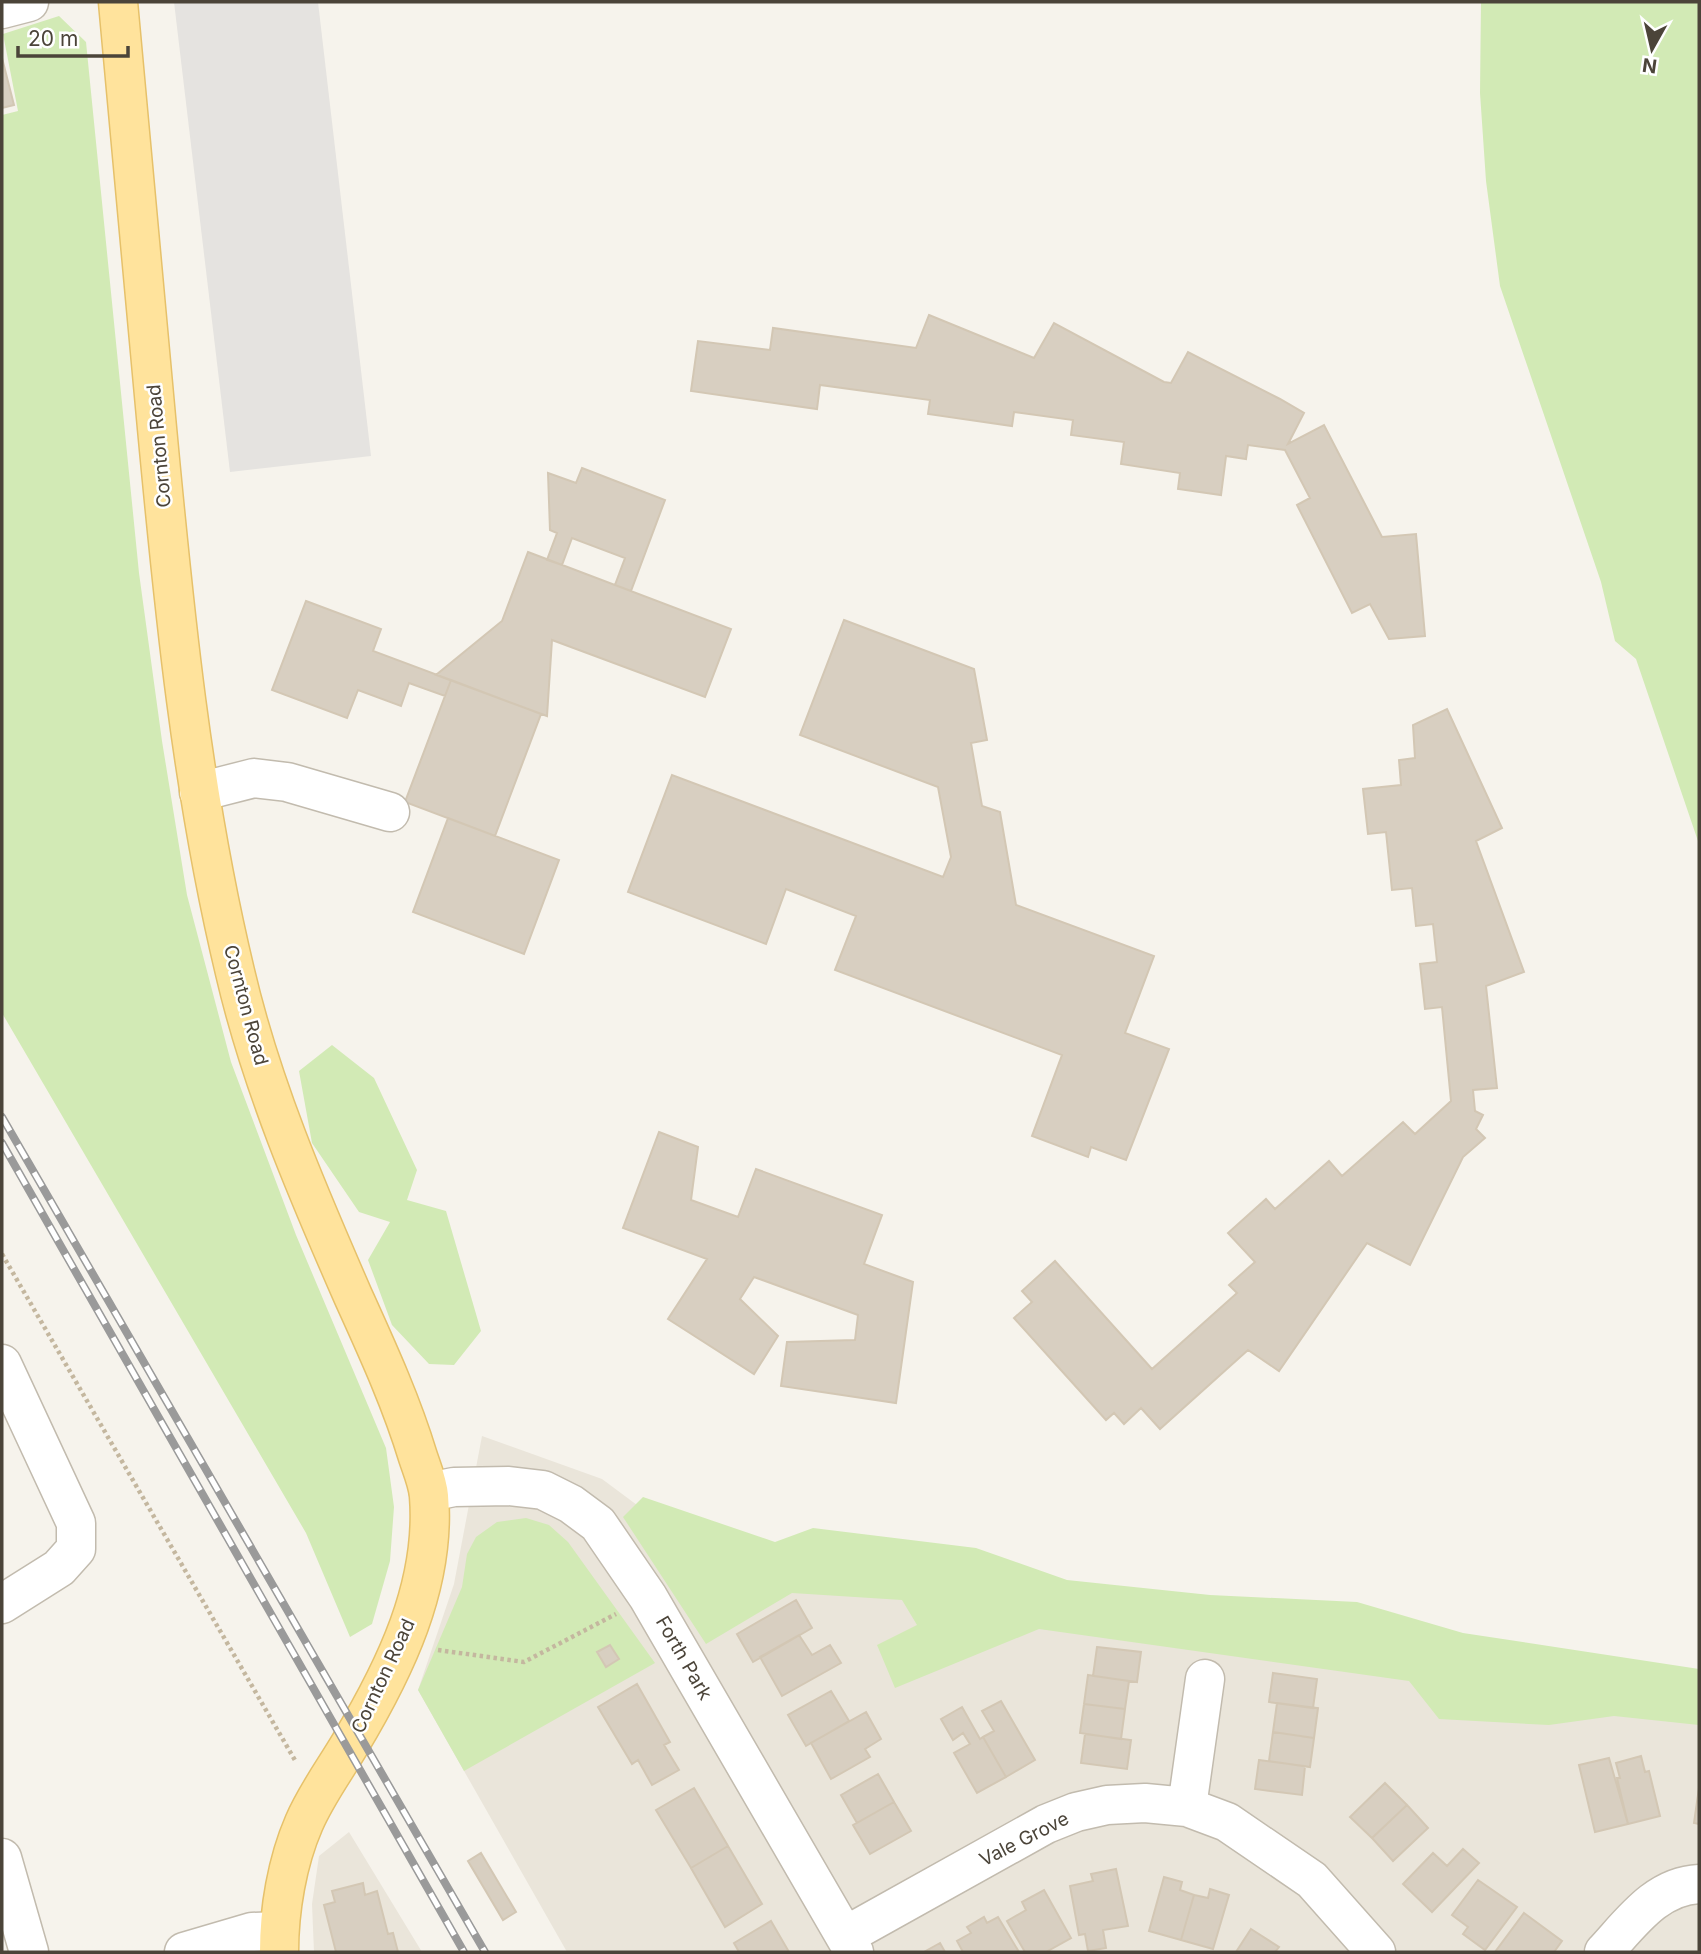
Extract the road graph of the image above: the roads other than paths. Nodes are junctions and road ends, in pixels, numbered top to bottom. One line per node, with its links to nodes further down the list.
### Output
1 (29, 2): 3 (street)
2 (118, 2): 4 (main road, Cornton Road)
3 (2, 9)
4 (199, 792): 5 (street); 7 (main road, Cornton Road)
5 (390, 812)
6 (2, 1363): 8 (street)
7 (429, 1492): 13 (main road, Cornton Road); 14 (street, Forth Park)
8 (2, 1604)
9 (1205, 1679): 10 (street)
10 (1187, 1807): 14 (street, Vale Grove); 17 (street, Vale Grove)
11 (2, 1858): 15 (street)
12 (1699, 1884): 18 (street)
13 (279, 1942): 16 (street)
14 (850, 1944)
15 (29, 1952)
16 (184, 1952)
17 (1376, 1952)
18 (1604, 1952)

